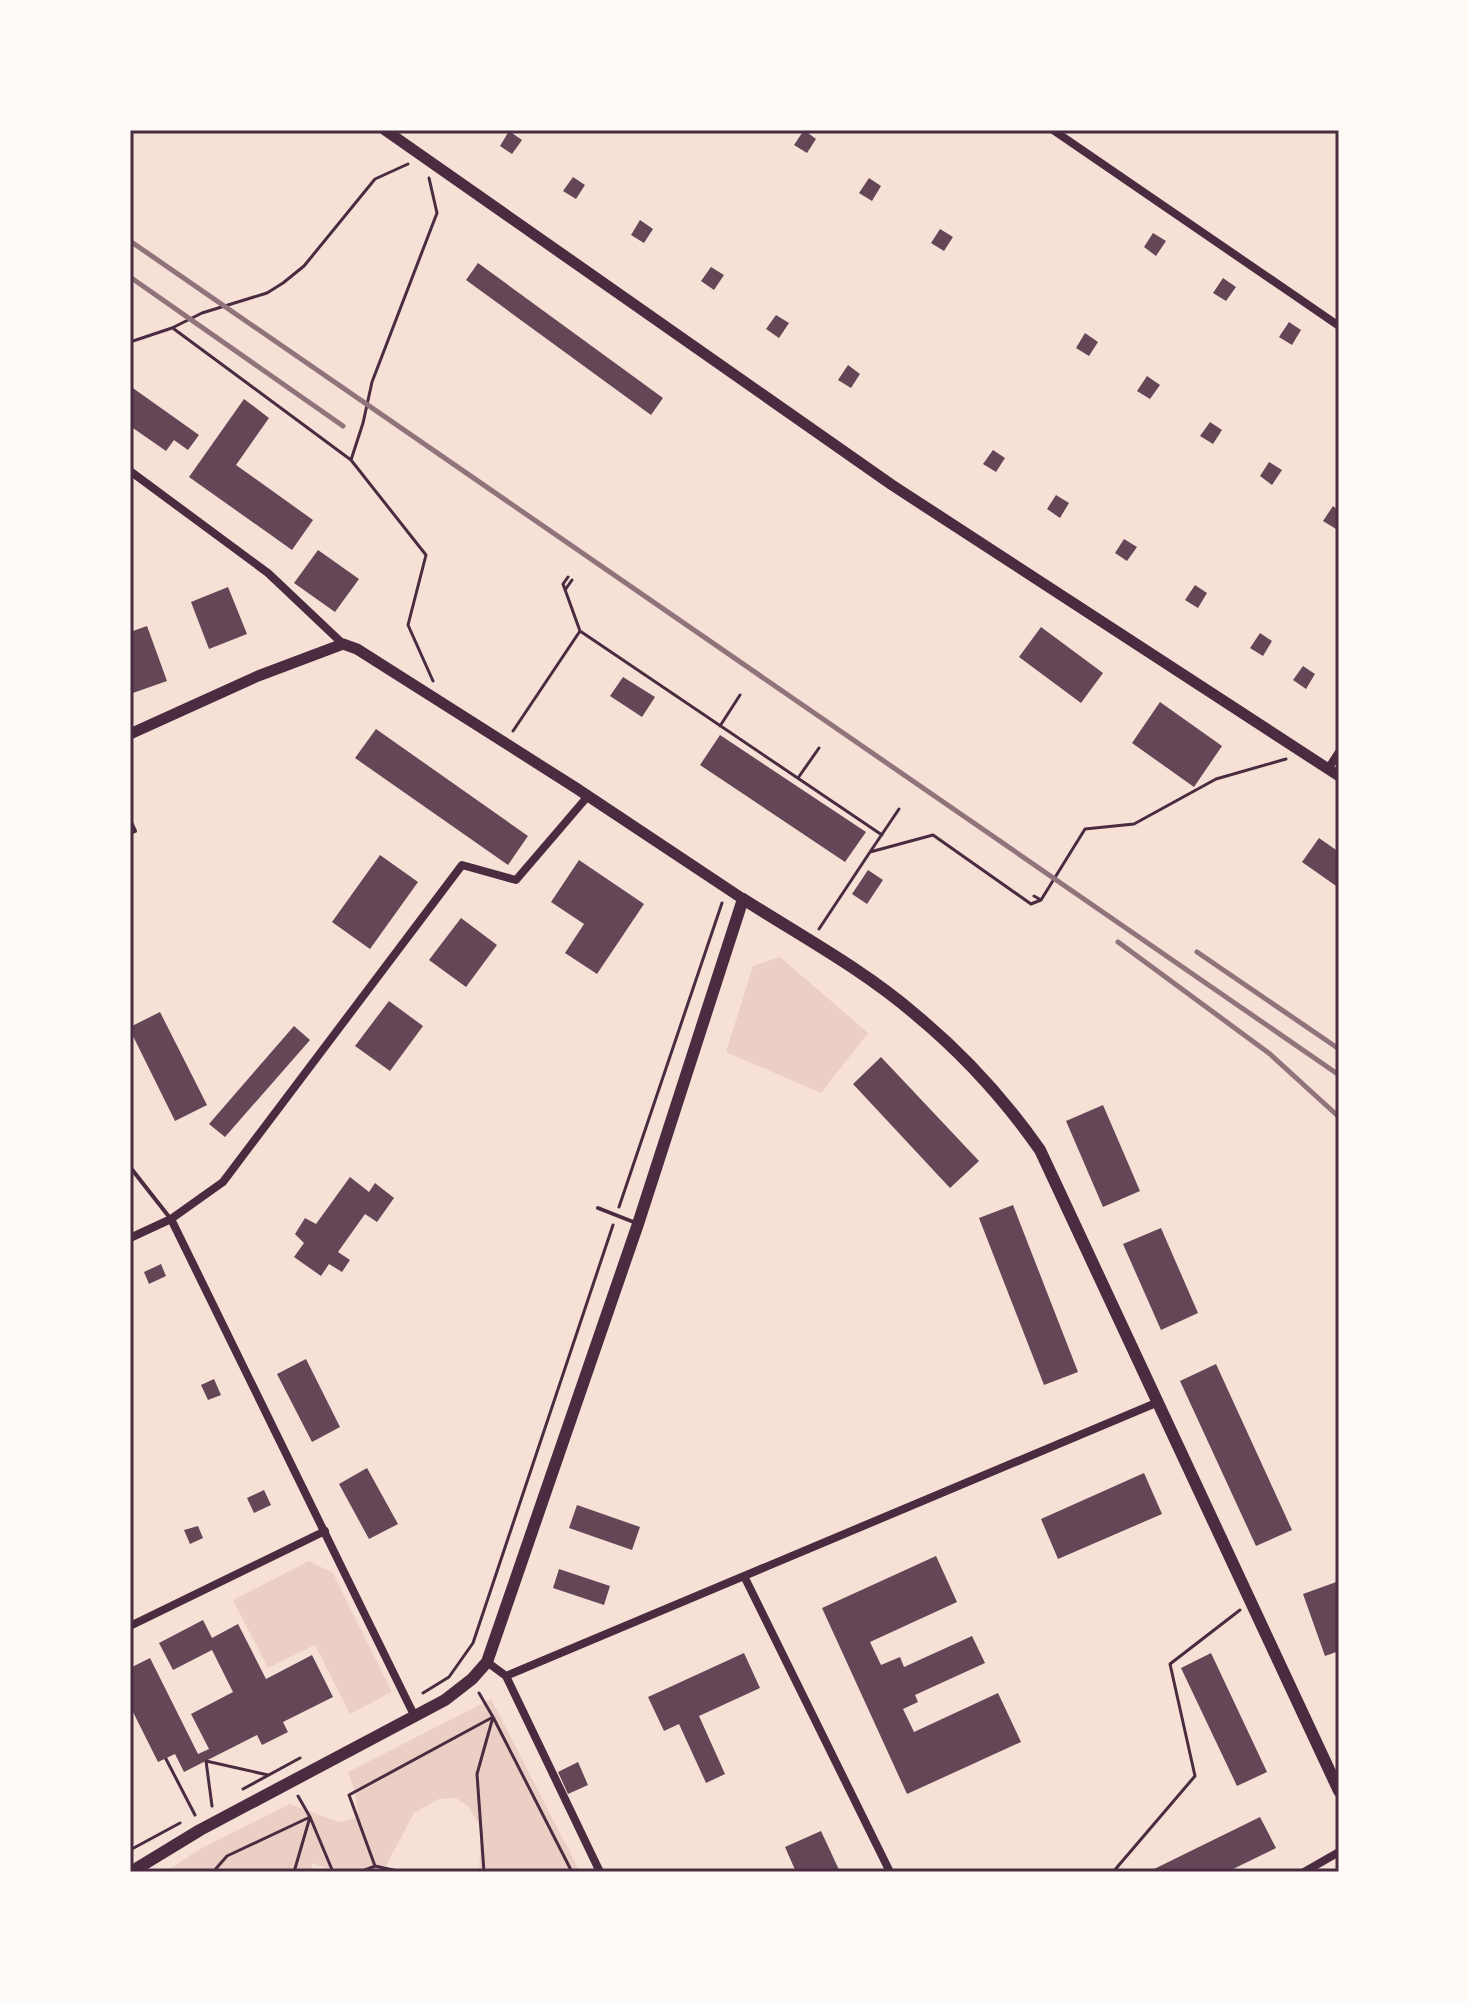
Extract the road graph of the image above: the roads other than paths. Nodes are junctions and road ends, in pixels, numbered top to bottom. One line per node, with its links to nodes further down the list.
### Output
1 (385, 130): 8 (street)
2 (1053, 130): 3 (street)
3 (1339, 326)
4 (130, 471): 5 (street)
5 (343, 644): 6 (street); 10 (street)
6 (130, 734)
7 (1339, 752): 8 (street)
8 (1328, 769): 9 (street)
9 (1339, 776)
10 (588, 796): 13 (street); 16 (street)
11 (130, 820): 12 (lane)
12 (130, 833)
13 (743, 899): 17 (main road); 19 (main road)
14 (130, 1167): 16 (lane)
15 (598, 1208): 17 (lane)
16 (171, 1219): 18 (street); 20 (street)
17 (638, 1224): 23 (main road)
18 (130, 1238)
19 (1156, 1403): 21 (street); 26 (main road)
20 (325, 1531): 22 (street); 25 (street)
21 (744, 1576): 24 (street); 30 (street)
22 (130, 1626)
23 (487, 1662): 24 (street); 25 (main road)
24 (506, 1676): 29 (street)
25 (415, 1717): 28 (main road)
26 (1339, 1791)
27 (1339, 1852): 31 (street)
28 (131, 1872)
29 (600, 1872)
30 (890, 1872)
31 (1304, 1872)

